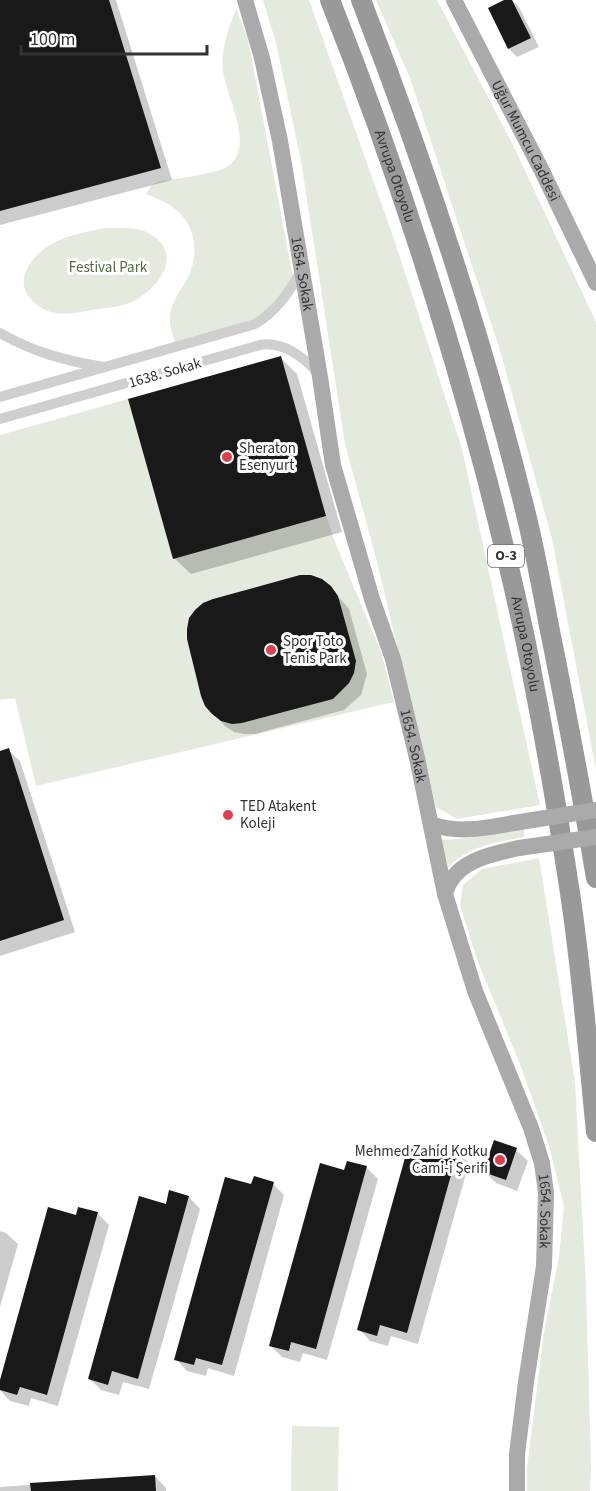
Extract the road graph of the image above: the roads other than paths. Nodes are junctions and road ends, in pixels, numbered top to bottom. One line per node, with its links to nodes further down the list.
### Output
1 (245, 0): 5 (main road, 1654. Sokak)
2 (330, 0): 17 (highway, Avrupa Otoyolu / O-3)
3 (361, 0): 15 (highway, Avrupa Otoyolu / O-3)
4 (454, 0): 6 (main road, Uğur Mumcu Caddesi)
5 (302, 268): 8 (street, 1638. Sokak); 9 (main road, 1654. Sokak)
6 (596, 283)
7 (0, 333): 8 (street)
8 (107, 367): 10 (street, 1638. Sokak)
9 (320, 377): 11 (street, 1638. Sokak); 13 (main road, 1654. Sokak)
10 (0, 397)
11 (0, 419)
12 (596, 810): 13 (main road, bridge)
13 (431, 824): 16 (main road, 1654. Sokak)
14 (596, 837): 16 (main road, bridge)
15 (596, 878)
16 (445, 894): 18 (main road, 1654. Sokak)
17 (596, 1132)
18 (517, 1491)

